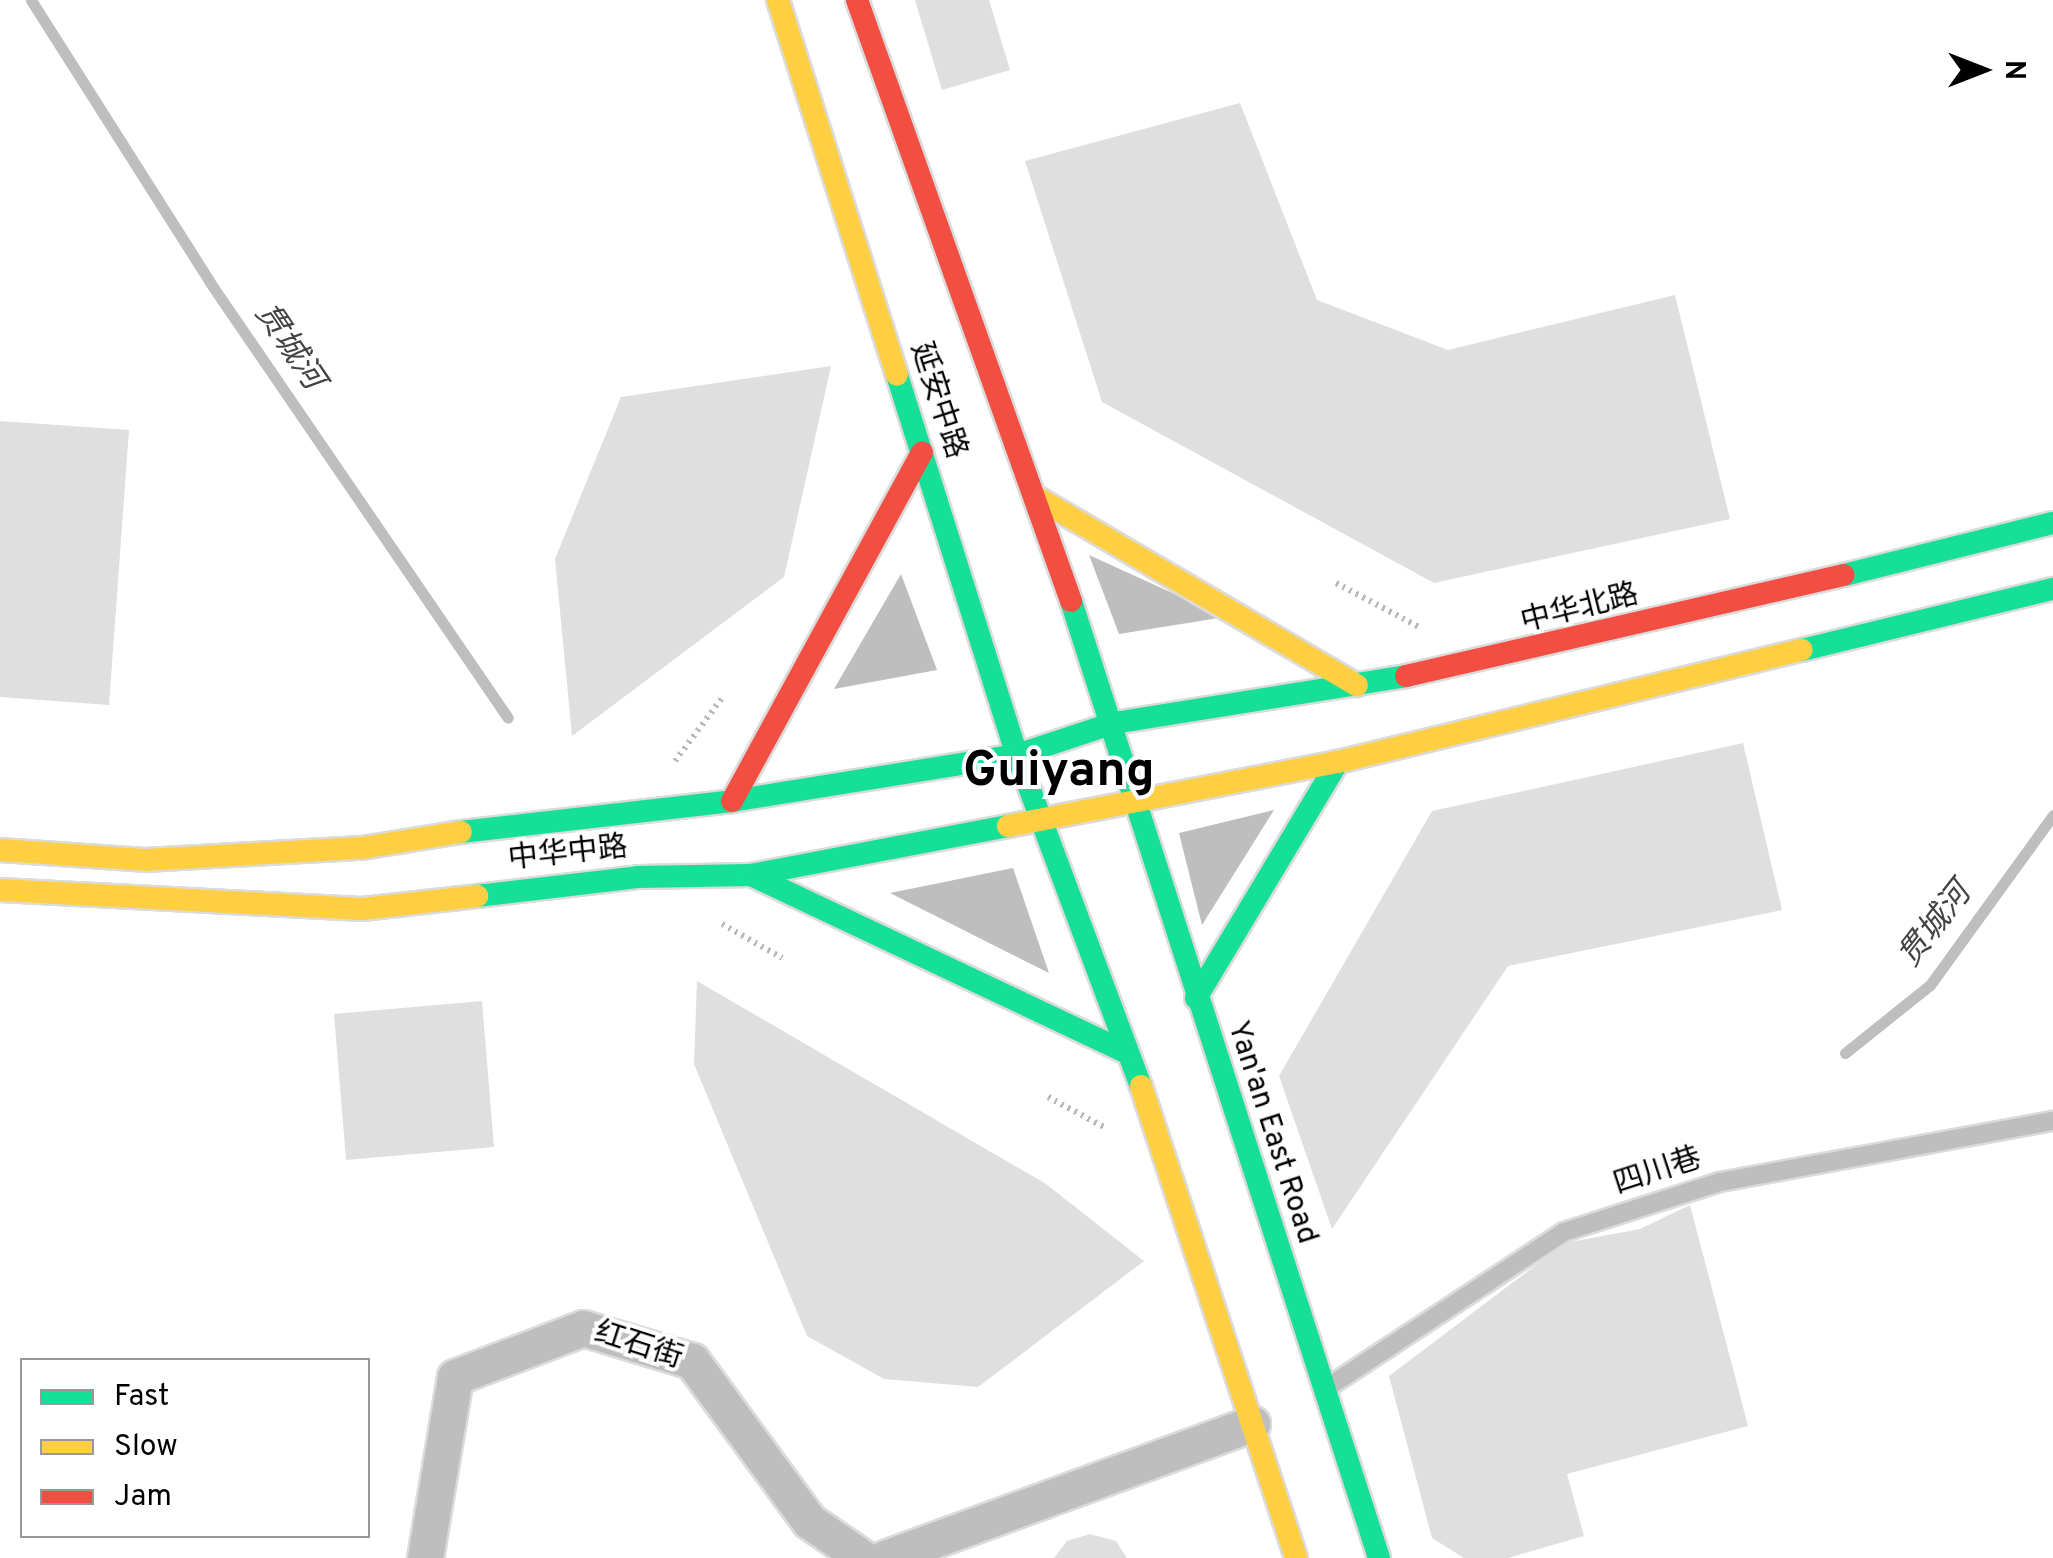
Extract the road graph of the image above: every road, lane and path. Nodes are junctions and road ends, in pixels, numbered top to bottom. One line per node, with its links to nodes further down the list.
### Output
1 (778, 0): 3 (main road, 延安中路)
2 (857, 0): 4 (main road, 延安中路)
3 (922, 452): 11 (main road, 延安中路); 14 (main road)
4 (1036, 498): 9 (main road); 10 (main road, 延安中路)
5 (2053, 523): 8 (main road, 中华北路)
6 (1336, 583): 8 (path)
7 (2053, 588): 12 (main road)
8 (1489, 663): 9 (main road, 中华北路)
9 (1357, 685): 10 (main road, 中华北路)
10 (1114, 724): 11 (main road, 中华中路); 13 (main road, Yan'an East Road)
11 (1017, 755): 14 (main road, 中华中路); 15 (main road, 延安中路)
12 (1338, 762): 13 (main road); 19 (main road)
13 (1138, 800): 15 (main road, 中华中路); 19 (main road, Yan'an East Road)
14 (732, 802): 16 (main road, 中华中路)
15 (1042, 819): 17 (main road, 中华中路); 20 (main road)
16 (0, 850)
17 (750, 875): 18 (main road, 中华中路); 20 (main road)
18 (0, 890)
19 (1196, 998): 22 (main road, Yan'an East Road)
20 (1127, 1053): 23 (main road)
21 (2053, 1121): 22 (lane, 四川巷)
22 (1324, 1390): 28 (main road, Yan'an East Road)
23 (1252, 1424): 26 (street); 27 (main road)
24 (425, 1558): 25 (street, 红石街)
25 (863, 1558)
26 (886, 1558)
27 (1296, 1558)
28 (1380, 1558)

